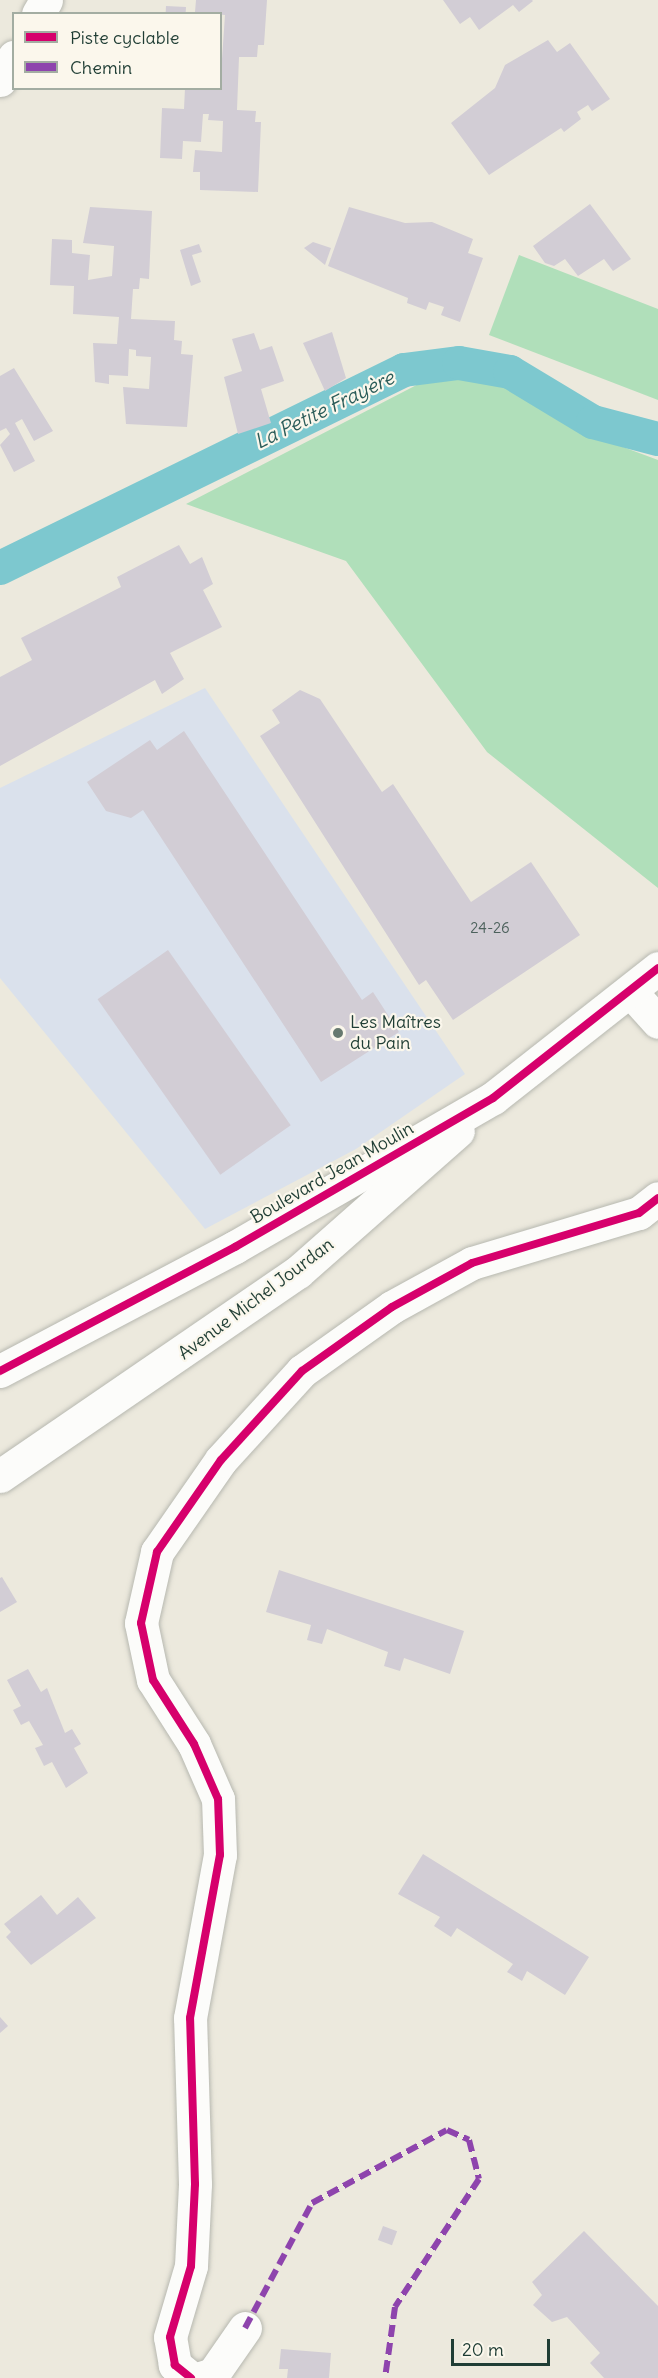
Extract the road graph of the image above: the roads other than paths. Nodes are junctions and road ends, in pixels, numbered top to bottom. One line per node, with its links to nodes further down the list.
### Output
1 (12, 60): 2 (street)
2 (0, 80)
3 (658, 968): 4 (street, Boulevard Jean Moulin)
4 (631, 992): 5 (street); 6 (street, Boulevard Jean Moulin)
5 (658, 1022)
6 (493, 1098): 8 (street, Boulevard Jean Moulin); 9 (street, Avenue Michel Jourdan)
7 (658, 1198): 11 (street)
8 (0, 1371)
9 (0, 1476)
10 (245, 2328): 12 (street)
11 (191, 2378)
12 (200, 2378)

